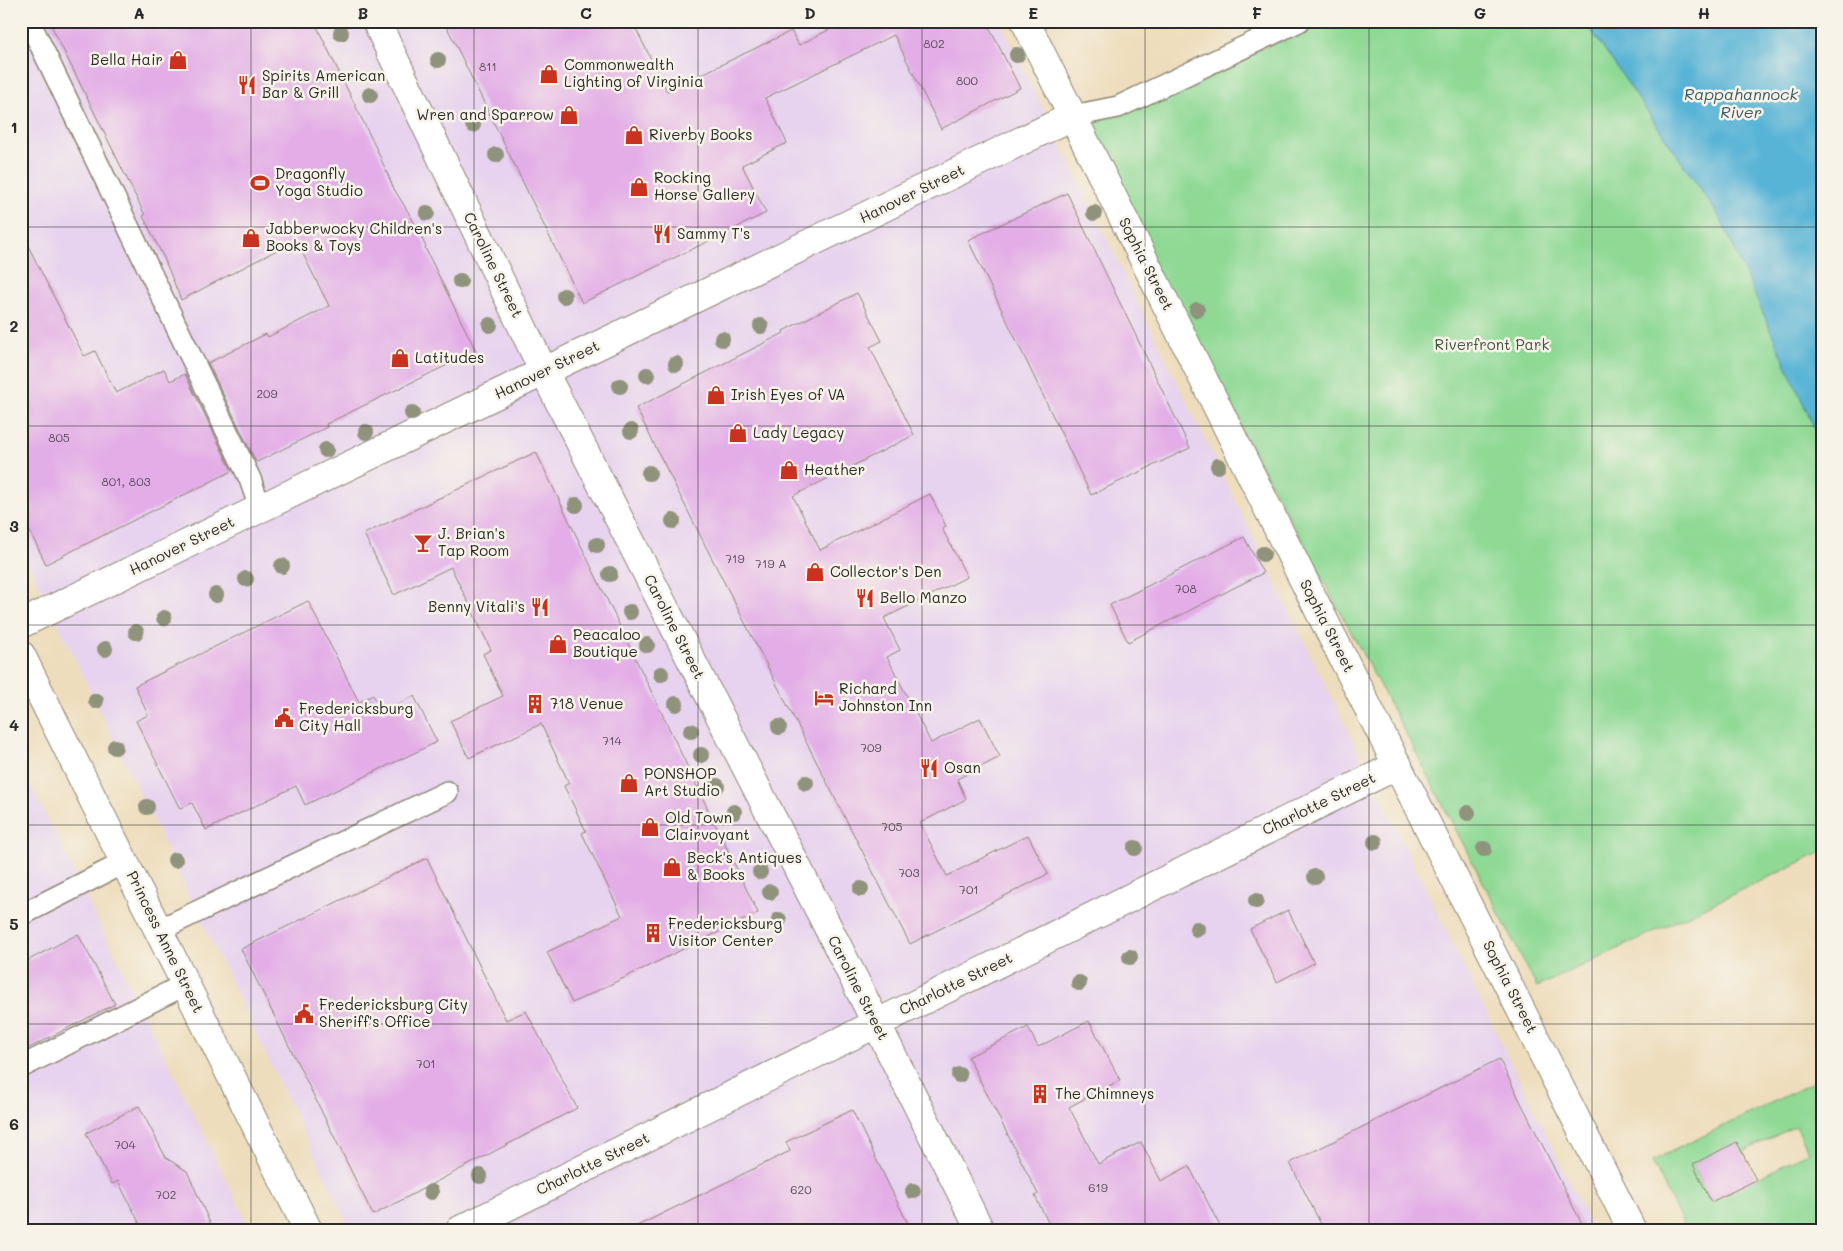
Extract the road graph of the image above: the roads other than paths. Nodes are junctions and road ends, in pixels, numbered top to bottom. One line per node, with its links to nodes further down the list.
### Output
1 (29, 21): 7 (lane)
2 (376, 21): 6 (main road, Caroline Street)
3 (1025, 21): 5 (main road, Sophia Street)
4 (1299, 21): 5 (lane)
5 (1073, 116): 6 (main road, Hanover Street); 10 (main road, Sophia Street)
6 (544, 372): 7 (main road, Hanover Street); 16 (main road, Caroline Street)
7 (260, 508): 8 (main road, Hanover Street)
8 (21, 624)
9 (21, 654): 12 (main road, Princess Anne Street)
10 (1398, 765): 16 (main road, Charlotte Street); 21 (main road, Sophia Street)
11 (447, 792): 14 (lane)
12 (125, 862): 13 (lane); 14 (main road, Princess Anne Street)
13 (21, 915)
14 (159, 930): 15 (main road, Princess Anne Street)
15 (186, 984): 17 (lane); 18 (main road, Princess Anne Street)
16 (876, 1024): 19 (main road, Charlotte Street); 20 (main road, Caroline Street)
17 (21, 1067)
18 (308, 1230)
19 (460, 1230)
20 (980, 1230)
21 (1632, 1230)

